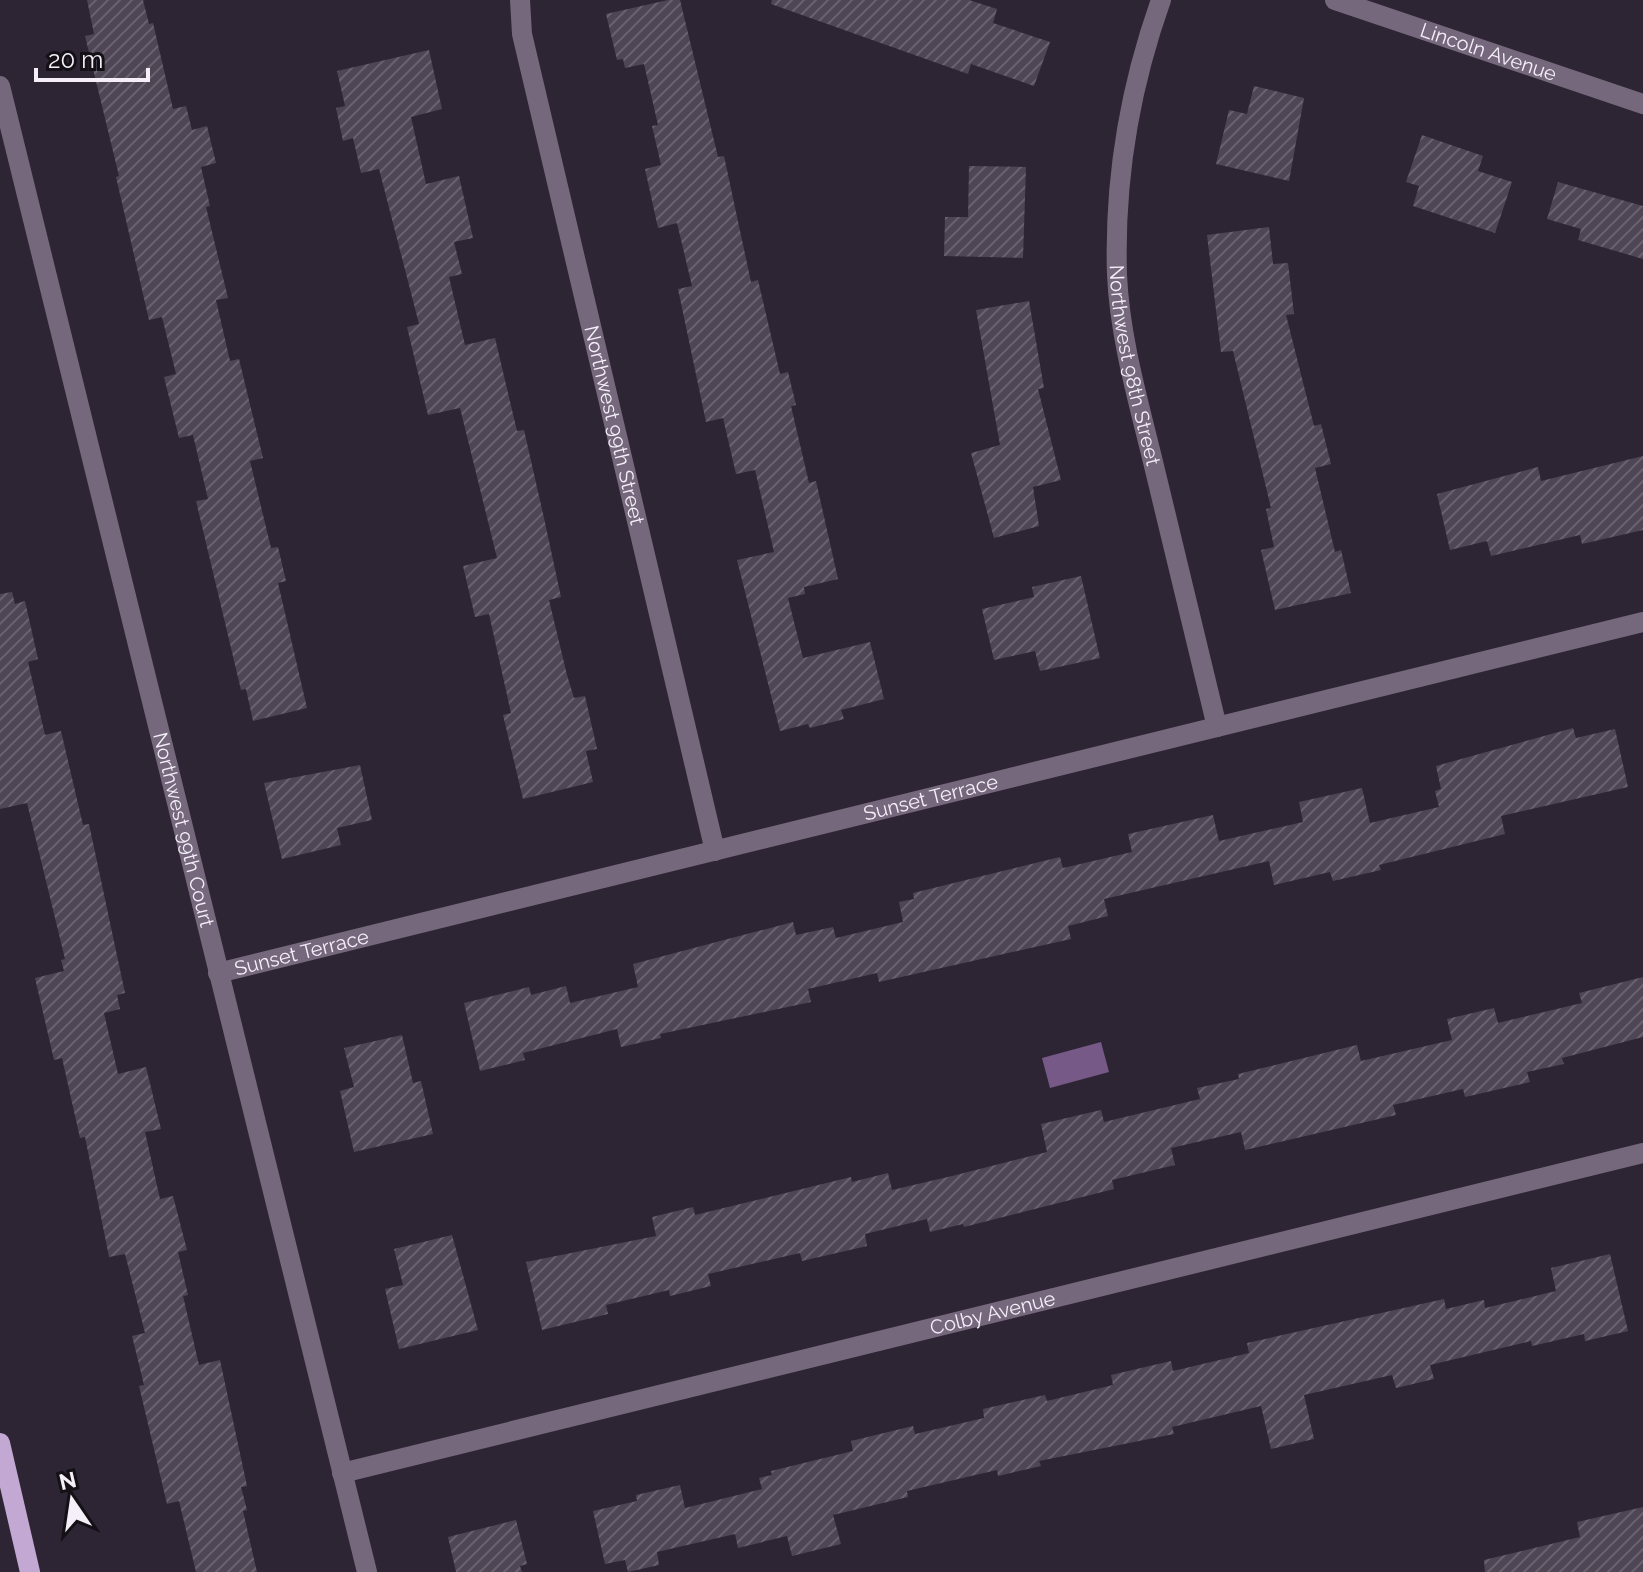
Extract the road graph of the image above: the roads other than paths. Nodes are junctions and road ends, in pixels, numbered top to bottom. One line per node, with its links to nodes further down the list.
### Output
1 (520, 0): 8 (street, Northwest 99th Street)
2 (1161, 0): 7 (street, Northwest 98th Street)
3 (1335, 0): 5 (street, Lincoln Avenue)
4 (0, 86): 9 (street, Northwest 99th Court)
5 (1643, 104)
6 (1643, 622): 7 (street, Sunset Terrace)
7 (1217, 727): 8 (street, Sunset Terrace)
8 (715, 851): 9 (street, Sunset Terrace)
9 (218, 973): 12 (street, Northwest 99th Court)
10 (1643, 1153): 12 (street, Colby Avenue)
11 (0, 1443): 13 (main road)
12 (342, 1473): 14 (street, Northwest 99th Court)
13 (30, 1572)
14 (367, 1572)

